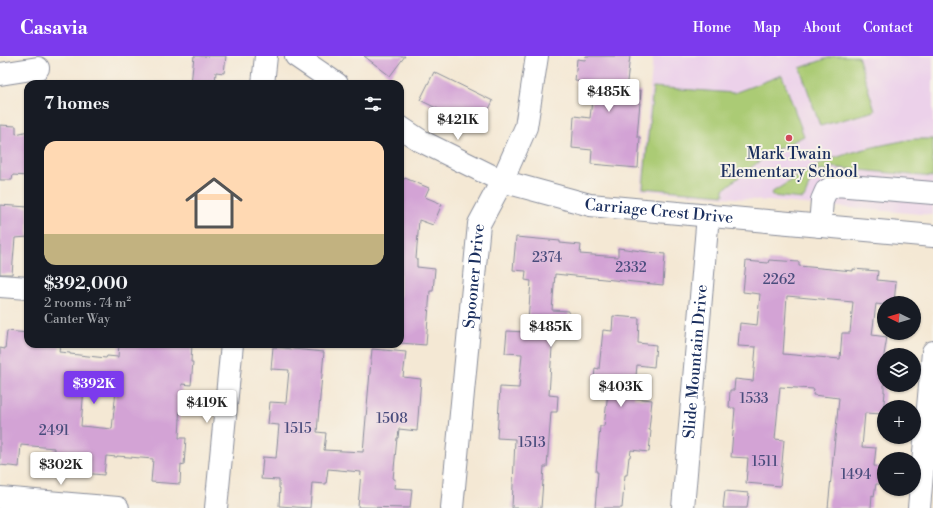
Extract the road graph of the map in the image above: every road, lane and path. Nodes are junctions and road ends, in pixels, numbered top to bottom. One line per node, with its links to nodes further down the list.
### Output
1 (266, 56): 6 (street)
2 (296, 56): 7 (street)
3 (537, 56): 9 (street, Spooner Drive)
4 (38, 68): 5 (street)
5 (0, 74)
6 (263, 80)
7 (331, 80)
8 (404, 130): 9 (street, Carriage Crest Drive)
9 (502, 181): 11 (street, Carriage Crest Drive); 21 (street, Spooner Drive)
10 (933, 193): 12 (street)
11 (708, 215): 12 (street, Carriage Crest Drive); 22 (street, Slide Mountain Drive)
12 (820, 226): 13 (street, Carriage Crest Drive)
13 (933, 236)
14 (0, 286): 15 (street)
15 (24, 288)
16 (232, 348): 20 (street)
17 (933, 352): 23 (street)
18 (0, 498): 19 (street)
19 (118, 508)
20 (216, 508)
21 (452, 508)
22 (683, 508)
23 (919, 508)

